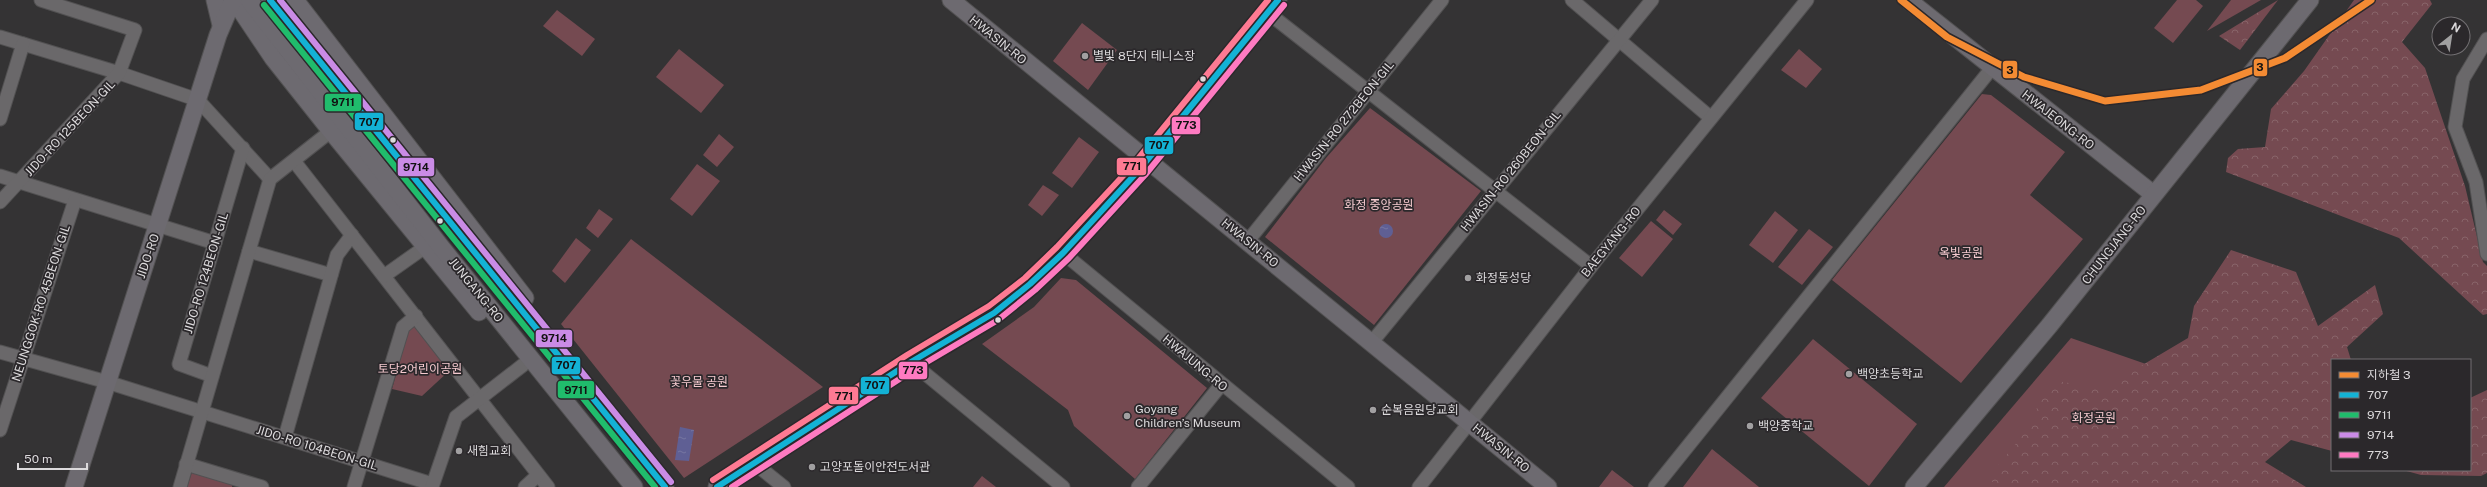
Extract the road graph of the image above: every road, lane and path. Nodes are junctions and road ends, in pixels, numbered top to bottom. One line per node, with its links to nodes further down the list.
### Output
1 (41, 0): 24 (street)
2 (215, 0): 18 (main road)
3 (223, 0): 18 (main road, JIDO-RO)
4 (233, 0): 18 (main road, JIDO-RO); 29 (main road)
5 (249, 0): 62 (main road, JUNGANG-RO)
6 (270, 0): 63 (main road, JUNGANG-RO)
7 (295, 0): 17 (main road)
8 (308, 0): 17 (main road)
9 (950, 0): 31 (main road, HWASIN-RO)
10 (1442, 0): 25 (street, HWASIN-RO 272BEON-GIL)
11 (1572, 0): 20 (street)
12 (1652, 0): 20 (street, HWASIN-RO 260BEON-GIL)
13 (1807, 0): 27 (street, BAEGYANG-RO)
14 (1908, 0): 23 (main road, HWAJEONG-RO)
15 (2310, 0): 37 (main road, CHUNGJANG-RO)
16 (1272, 6): 25 (street); 31 (main road)
17 (310, 18): 63 (main road)
18 (221, 25): 26 (main road, JIDO-RO)
19 (0, 37): 22 (street, JIDO-RO 125BEON-GIL)
20 (1620, 39): 27 (street); 36 (street, HWASIN-RO 260BEON-GIL)
21 (2487, 39): 47 (street)
22 (23, 44): 24 (street, JIDO-RO 125BEON-GIL); 28 (street)
23 (1992, 68): 37 (main road, HWAJEONG-RO); 87 (street)
24 (120, 73): 26 (street, JIDO-RO 125BEON-GIL); 35 (street, JIDO-RO 125BEON-GIL)
25 (1367, 91): 36 (street); 42 (street, HWASIN-RO 272BEON-GIL)
26 (198, 100): 30 (street); 40 (main road, JIDO-RO)
27 (1712, 118): 48 (street, BAEGYANG-RO)
28 (0, 119)
29 (331, 132): 32 (street); 44 (main road)
30 (243, 148): 34 (street); 43 (street, JIDO-RO 124BEON-GIL)
31 (1146, 160): 42 (main road, HWASIN-RO); 46 (main road)
32 (294, 161): 34 (street); 41 (street)
33 (0, 176): 35 (street)
34 (270, 179): 45 (street)
35 (20, 182): 38 (street); 39 (street, JIDO-RO 125BEON-GIL)
36 (1495, 191): 48 (street); 52 (street, HWASIN-RO 260BEON-GIL)
37 (2153, 194): 88 (main road, CHUNGJANG-RO)
38 (75, 200): 40 (street); 54 (street, NEUNGGOK-RO 45BEON-GIL)
39 (0, 202)
40 (159, 225): 43 (street); 58 (main road, JIDO-RO)
41 (352, 235): 49 (street); 50 (street)
42 (1247, 242): 52 (main road, HWASIN-RO)
43 (215, 243): 57 (street, JIDO-RO 124BEON-GIL)
44 (425, 247): 50 (street); 56 (main road)
45 (249, 251): 49 (street); 57 (street)
46 (1063, 253): 55 (main road); 59 (street, HWAJUNG-RO)
47 (2487, 254)
48 (1591, 266): 64 (street, BAEGYANG-RO)
49 (331, 276): 66 (street)
50 (384, 276): 51 (street)
51 (416, 316): 60 (street); 67 (street)
52 (1372, 342): 64 (main road, HWASIN-RO)
53 (0, 352): 54 (street, JIDO-RO 104BEON-GIL)
54 (22, 359): 58 (street, JIDO-RO 104BEON-GIL); 65 (street, NEUNGGOK-RO 45BEON-GIL)
55 (911, 362): 68 (main road); 82 (street)
56 (523, 365): 60 (street); 62 (main road)
57 (212, 376): 61 (street)
58 (107, 382): 61 (street, JIDO-RO 104BEON-GIL); 72 (main road, JIDO-RO)
59 (1221, 385): 83 (street); 84 (street, HWAJUNG-RO)
60 (479, 399): 70 (street); 71 (street)
61 (202, 412): 66 (street, JIDO-RO 104BEON-GIL); 69 (street)
62 (577, 416): 78 (main road, JUNGANG-RO)
63 (612, 420): 79 (main road, JUNGANG-RO)
64 (1470, 423): 85 (street, BAEGYANG-RO); 86 (main road, HWASIN-RO)
65 (0, 430)
66 (285, 437): 67 (street, JIDO-RO 104BEON-GIL)
67 (362, 462): 71 (street, JIDO-RO 104BEON-GIL); 75 (street)
68 (754, 463): 80 (main road); 81 (street)
69 (186, 464): 73 (street); 74 (street)
70 (538, 475): 76 (street); 77 (street)
71 (432, 486)
72 (74, 487)
73 (180, 487)
74 (262, 487)
75 (354, 487)
76 (525, 487)
77 (548, 487)
78 (634, 487)
79 (665, 487)
80 (717, 487)
81 (784, 487)
82 (1063, 487)
83 (1138, 487)
84 (1348, 487)
85 (1418, 487)
86 (1548, 487)
87 (1655, 487)
88 (1914, 487)

